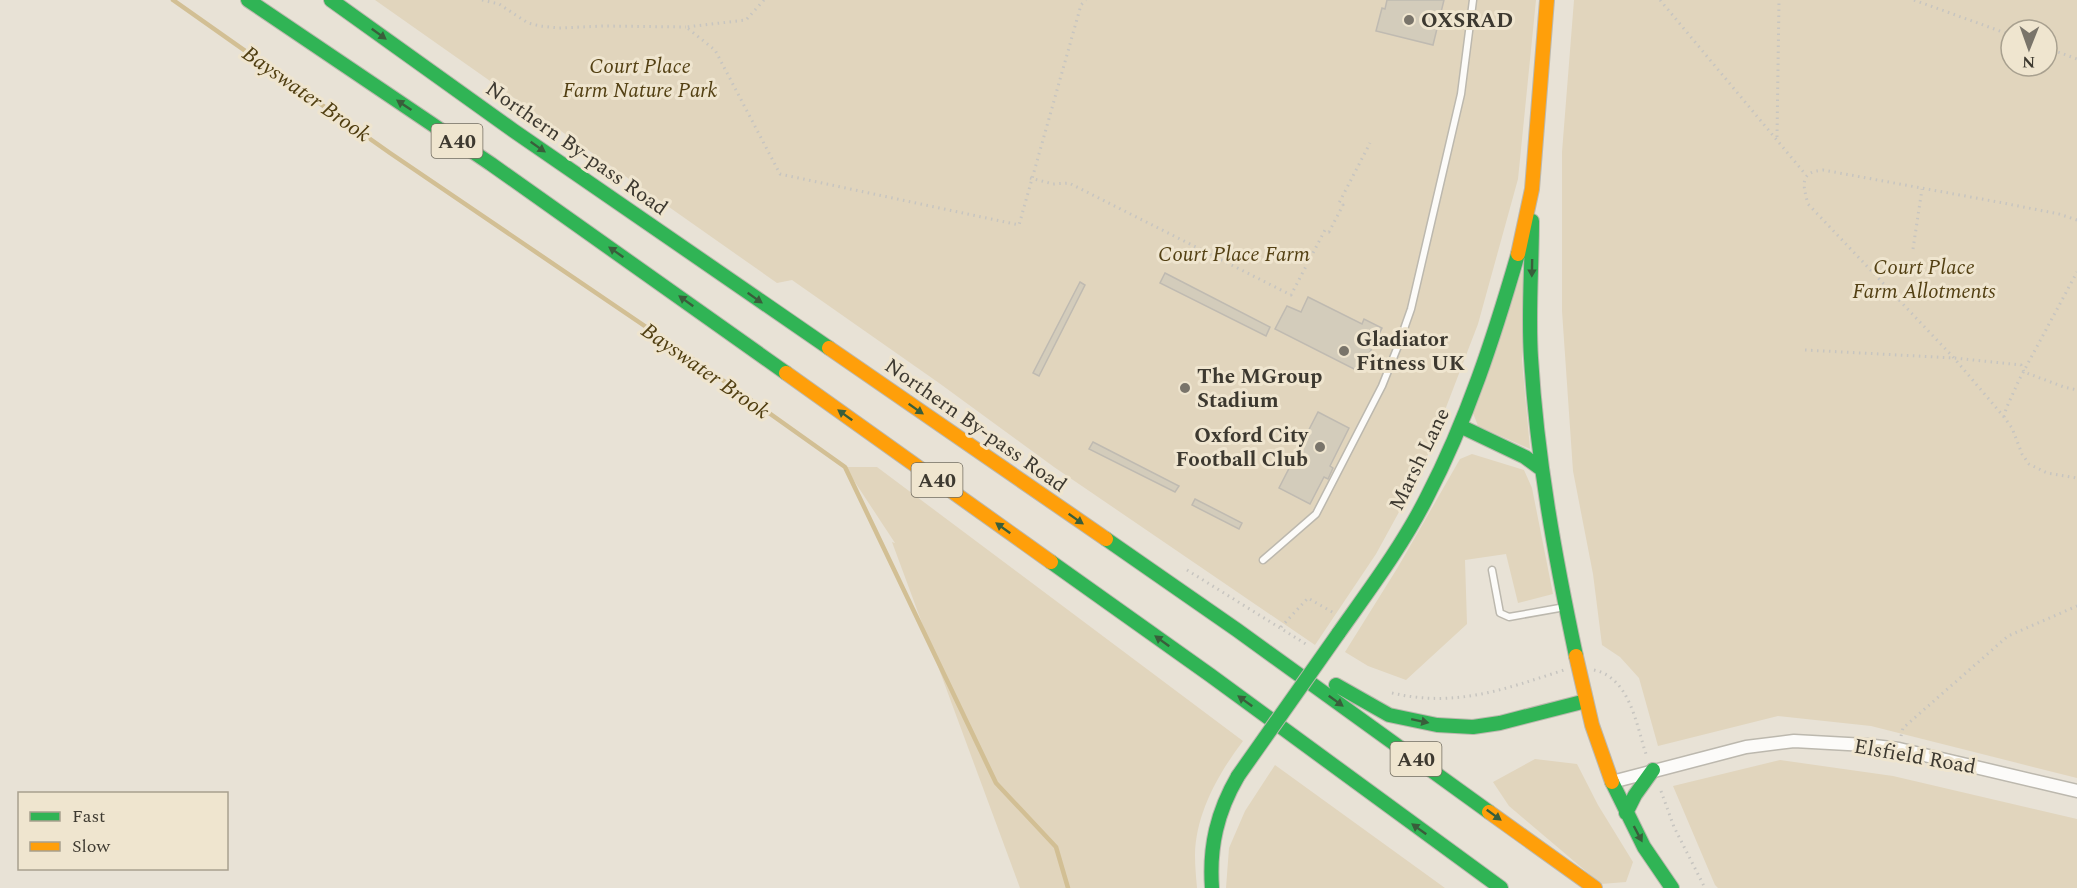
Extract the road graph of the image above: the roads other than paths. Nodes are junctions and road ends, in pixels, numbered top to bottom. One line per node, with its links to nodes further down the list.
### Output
1 (248, 0): 17 (main road, A40, one-way to 1)
2 (331, 0): 11 (main road, Northern By-pass Road / A40, one-way to 11)
3 (1473, 0): 8 (lane)
4 (1547, 0): 5 (main road, Marsh Lane)
5 (1532, 189): 6 (main road, Marsh Lane); 7 (main road, one-way to 7)
6 (1460, 426): 7 (main road); 18 (main road, Marsh Lane, bridge)
7 (1540, 468): 10 (main road)
8 (1263, 560)
9 (1492, 570): 10 (lane)
10 (1566, 607): 12 (main road)
11 (1237, 630): 12 (main road, one-way to 12); 21 (main road, Northern By-pass Road / A40, one-way to 21)
12 (1586, 701): 14 (main road)
13 (1651, 765): 14 (street, Elsfield Road); 15 (street, Elsfield Road); 16 (main road)
14 (1612, 782): 16 (main road)
15 (2077, 791)
16 (1626, 813): 22 (main road, one-way to 22)
17 (1443, 846): 19 (main road); 20 (main road, A40)
18 (1212, 888)
19 (1488, 888)
20 (1501, 888)
21 (1595, 888)
22 (1672, 888)

